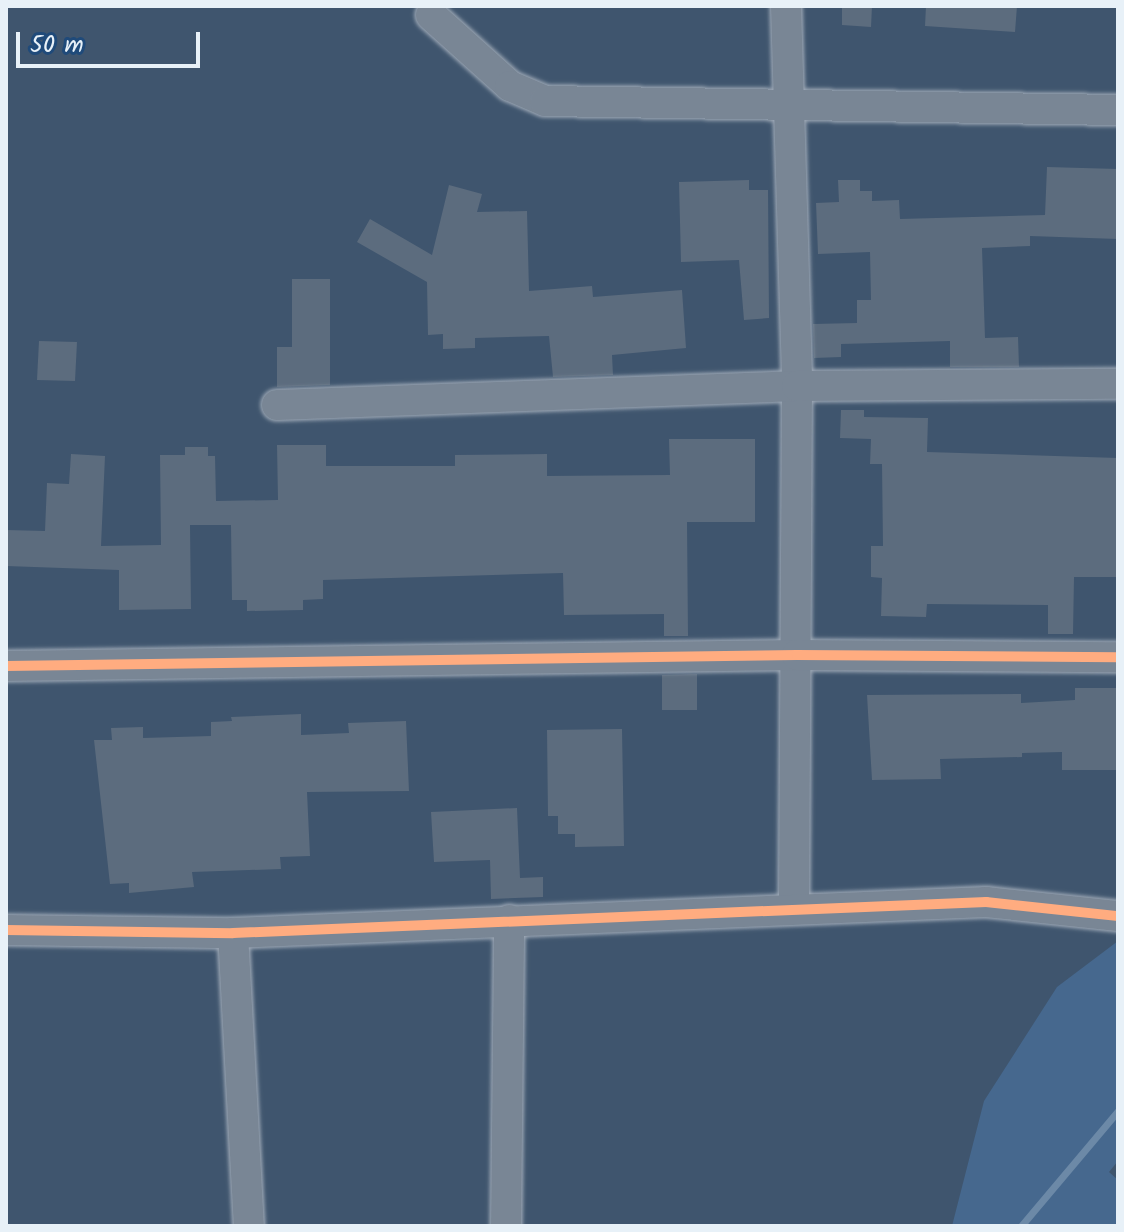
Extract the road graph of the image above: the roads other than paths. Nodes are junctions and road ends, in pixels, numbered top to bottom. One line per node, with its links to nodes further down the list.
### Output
1 (786, 6): 3 (street)
2 (431, 15): 3 (street)
3 (785, 104): 4 (street); 6 (street)
4 (1118, 110)
5 (1118, 384): 6 (street)
6 (797, 386): 7 (street); 8 (street)
7 (277, 405)
8 (797, 655): 9 (street); 10 (street); 11 (street)
9 (1118, 657)
10 (6, 666)
11 (794, 908): 12 (street); 13 (street)
12 (1118, 916)
13 (509, 920): 15 (street); 17 (street)
14 (6, 930): 15 (street)
15 (233, 933): 16 (street)
16 (249, 1226)
17 (506, 1226)

